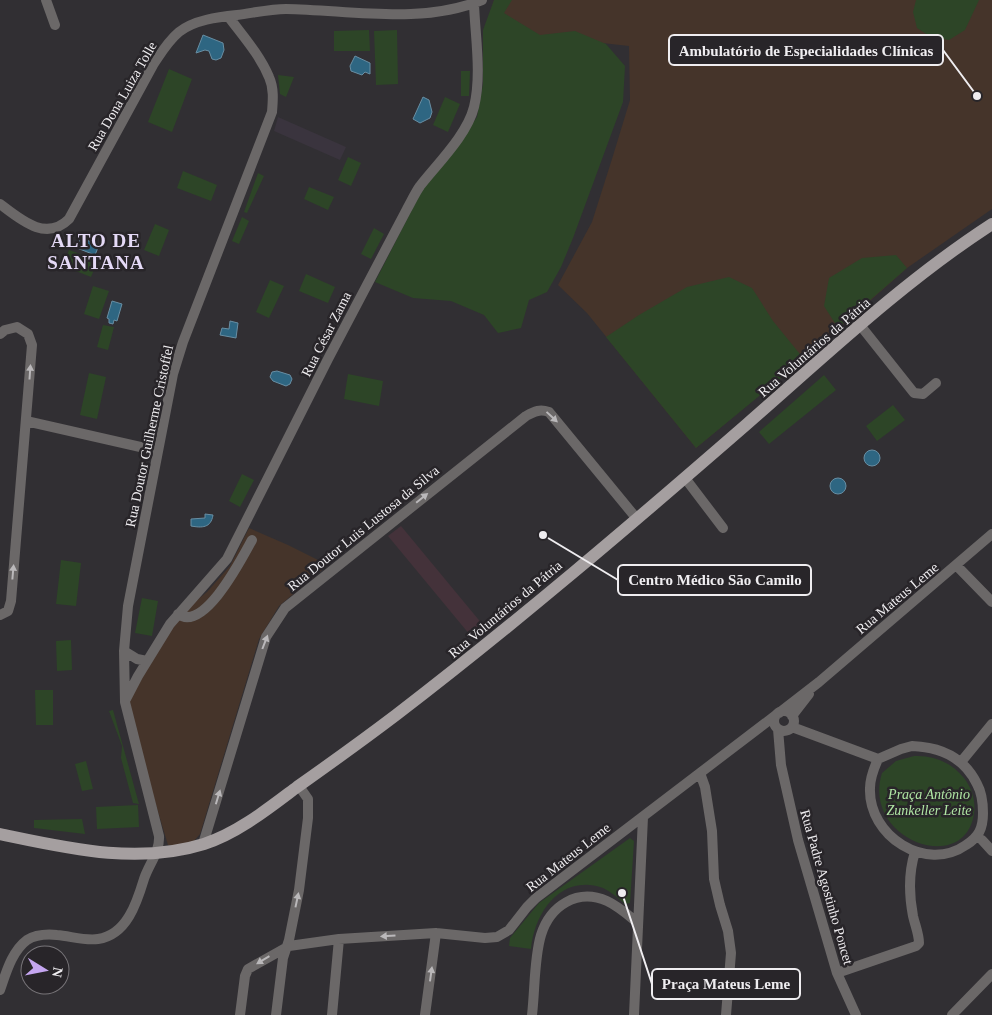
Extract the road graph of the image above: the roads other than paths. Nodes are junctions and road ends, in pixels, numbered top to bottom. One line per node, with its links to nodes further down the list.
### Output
1 (46, 0): 5 (street)
2 (478, 1): 3 (street, Rua Dona Luiza Tolle); 20 (street, Rua César Zama)
3 (284, 5): 4 (street, Rua Dona Luiza Tolle)
4 (228, 16): 6 (street, Rua Dona Luiza Tolle); 12 (street, Rua Doutor Guilherme Cristoffel)
5 (55, 25)
6 (0, 204)
7 (992, 224): 8 (main road, Rua Voluntários da Pátria)
8 (860, 325): 10 (street); 13 (main road, Rua Voluntários da Pátria)
9 (0, 334): 11 (street, one-way to 9)
10 (936, 383)
11 (26, 421): 12 (street); 21 (street, one-way to 11)
12 (158, 451): 22 (street, Rua Doutor Guilherme Cristoffel)
13 (685, 478): 14 (main road, Rua Voluntários da Pátria); 15 (street)
14 (637, 519): 34 (main road, Rua Voluntários da Pátria); 38 (street, Rua Doutor Luis Lustosa da Silva, one-way to 14)
15 (723, 528)
16 (992, 534): 18 (street, Rua Mateus Leme)
17 (252, 540): 20 (street)
18 (956, 565): 19 (street); 24 (street, Rua Mateus Leme)
19 (992, 602)
20 (178, 614): 23 (street, Rua César Zama)
21 (0, 615)
22 (124, 651): 23 (street); 25 (street, Rua Doutor Guilherme Cristoffel)
23 (146, 661): 25 (street, Rua César Zama)
24 (819, 682): 26 (street, Rua Mateus Leme); 27 (street, Rua Mateus Leme)
25 (125, 702): 41 (street, Rua Doutor Guilherme Cristoffel)
26 (778, 714): 27 (street); 29 (street); 30 (street, Rua Mateus Leme)
27 (792, 716): 29 (street)
28 (992, 724): 32 (street)
29 (784, 728): 30 (street, Rua Mateus Leme); 31 (street); 46 (street, Rua Padre Agostinho Poncet)
30 (752, 734): 33 (street, Rua Mateus Leme)
31 (878, 759): 32 (street); 40 (street)
32 (961, 762): 40 (street)
33 (700, 774): 35 (street, Rua Mateus Leme); 55 (street)
34 (299, 786): 38 (main road, Rua Voluntários da Pátria); 45 (street, one-way to 34)
35 (643, 817): 42 (street); 43 (street, Rua Mateus Leme)
36 (0, 834): 41 (main road, Rua Voluntários da Pátria)
37 (982, 840): 39 (street)
38 (204, 844): 41 (main road, Rua Voluntários da Pátria)
39 (992, 851)
40 (915, 852): 46 (street)
41 (155, 854): 48 (street, Rua Doutor Guilherme Cristoffel)
42 (638, 923): 53 (street); 54 (street)
43 (436, 933): 44 (street, Rua Mateus Leme, one-way to 44); 52 (street, one-way to 43)
44 (339, 939): 45 (street, Rua Mateus Leme); 51 (street)
45 (286, 948): 49 (street, Rua Mateus Leme, one-way to 49); 50 (street)
46 (838, 973): 56 (street, Rua Padre Agostinho Poncet)
47 (992, 974): 57 (street)
48 (0, 990)
49 (240, 1015)
50 (276, 1015)
51 (332, 1015)
52 (425, 1015)
53 (532, 1015)
54 (634, 1015)
55 (726, 1015)
56 (856, 1015)
57 (952, 1015)

